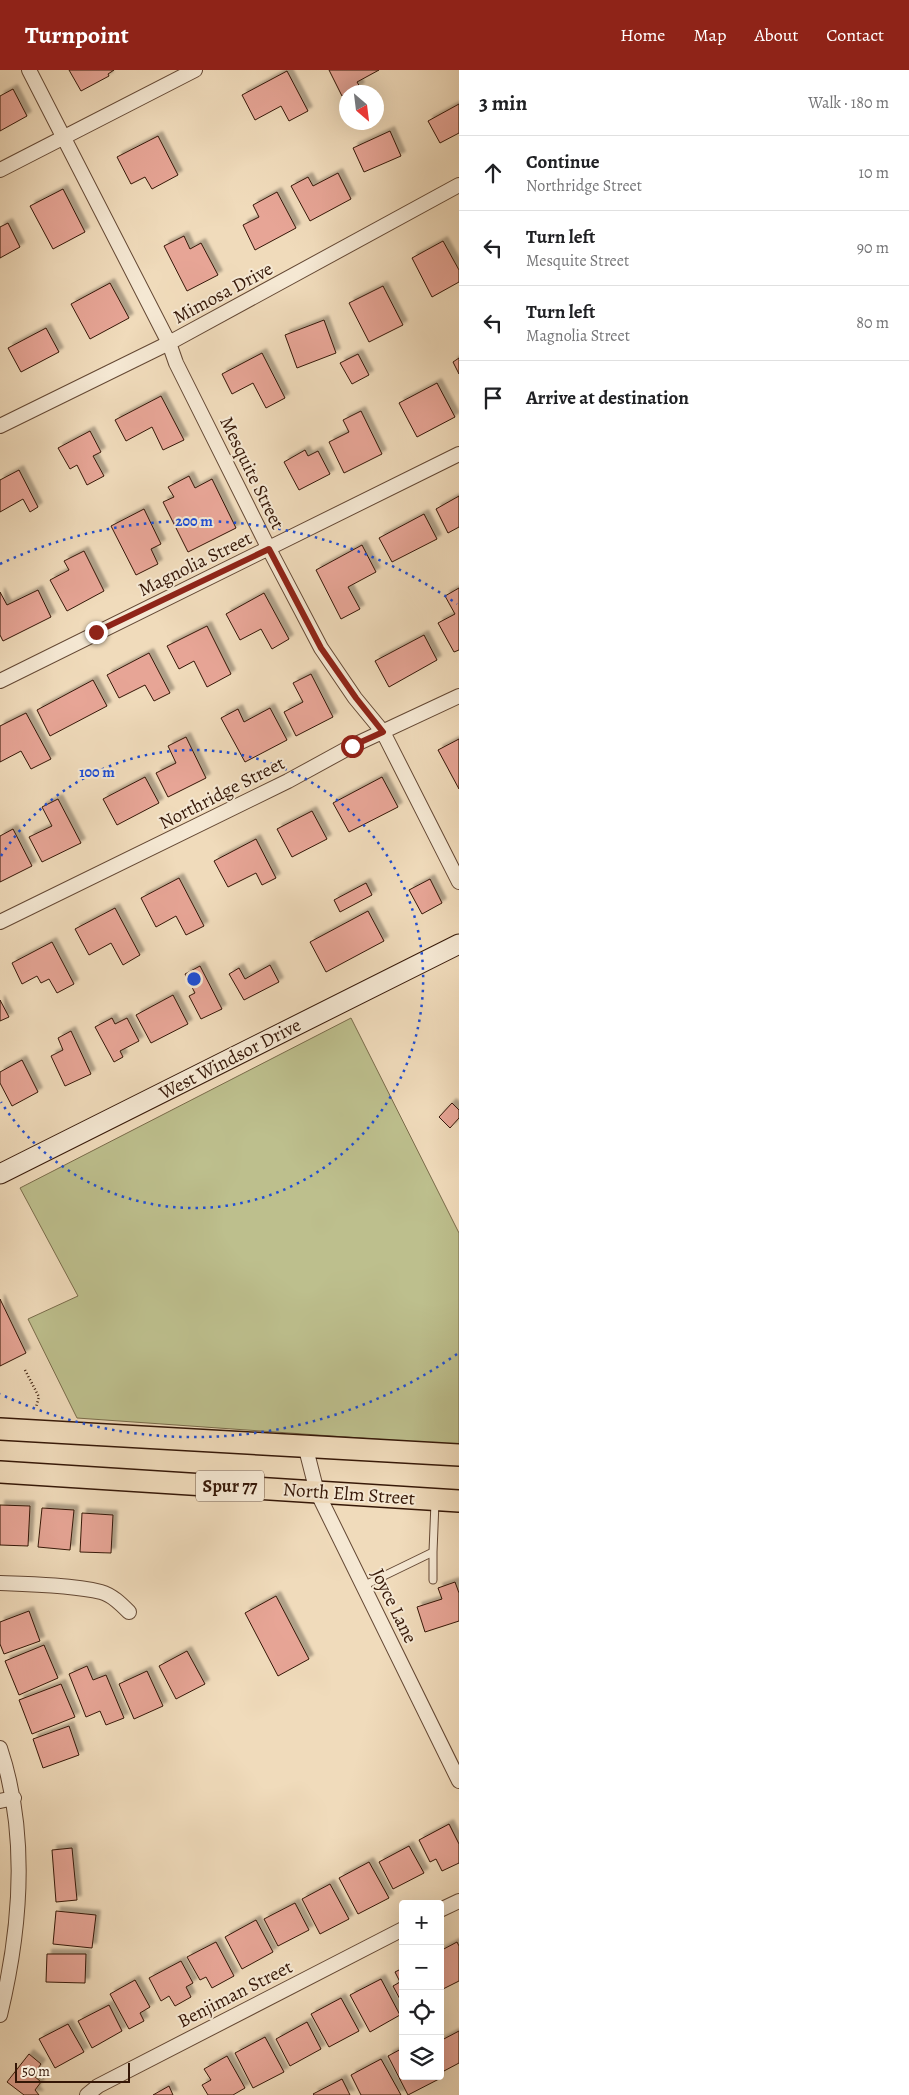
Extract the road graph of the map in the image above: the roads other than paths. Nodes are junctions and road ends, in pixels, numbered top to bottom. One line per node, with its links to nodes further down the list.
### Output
1 (29, 70): 3 (street, Mesquite Street)
2 (195, 70): 3 (street)
3 (63, 138): 4 (street); 6 (street, Mesquite Street)
4 (0, 170)
5 (459, 185): 6 (street, Mimosa Drive)
6 (169, 343): 7 (street, Mimosa Drive); 9 (street, Mesquite Street)
7 (0, 426)
8 (459, 454): 9 (street, Magnolia Street)
9 (269, 549): 10 (street, Magnolia Street); 12 (street, Mesquite Street)
10 (0, 681)
11 (459, 696): 12 (street, Northridge Street)
12 (383, 732): 13 (street, Mesquite Street); 14 (street, Northridge Street)
13 (459, 882)
14 (0, 922)
15 (459, 944): 16 (street, West Windsor Drive)
16 (0, 1174)
17 (0, 1429): 18 (main road, Spur 77)
18 (305, 1445): 19 (main road, Spur 77); 21 (street, Joyce Lane)
19 (459, 1455)
20 (0, 1472): 21 (main road, North Elm Street / Spur 77)
21 (317, 1492): 22 (main road, North Elm Street / Spur 77); 27 (street, Joyce Lane)
22 (435, 1500): 23 (main road, North Elm Street / Spur 77); 24 (lane)
23 (459, 1501)
24 (433, 1552): 25 (lane); 27 (lane)
25 (433, 1580)
26 (0, 1583): 28 (street)
27 (363, 1586): 30 (street, Joyce Lane)
28 (129, 1612)
29 (0, 1748): 31 (street)
30 (459, 1781)
31 (14, 1798): 32 (street); 36 (street)
32 (0, 1801)
33 (459, 1901): 34 (street)
34 (444, 1908)
35 (399, 1932): 37 (street, Benjiman Street)
36 (0, 2015)
37 (87, 2095)

